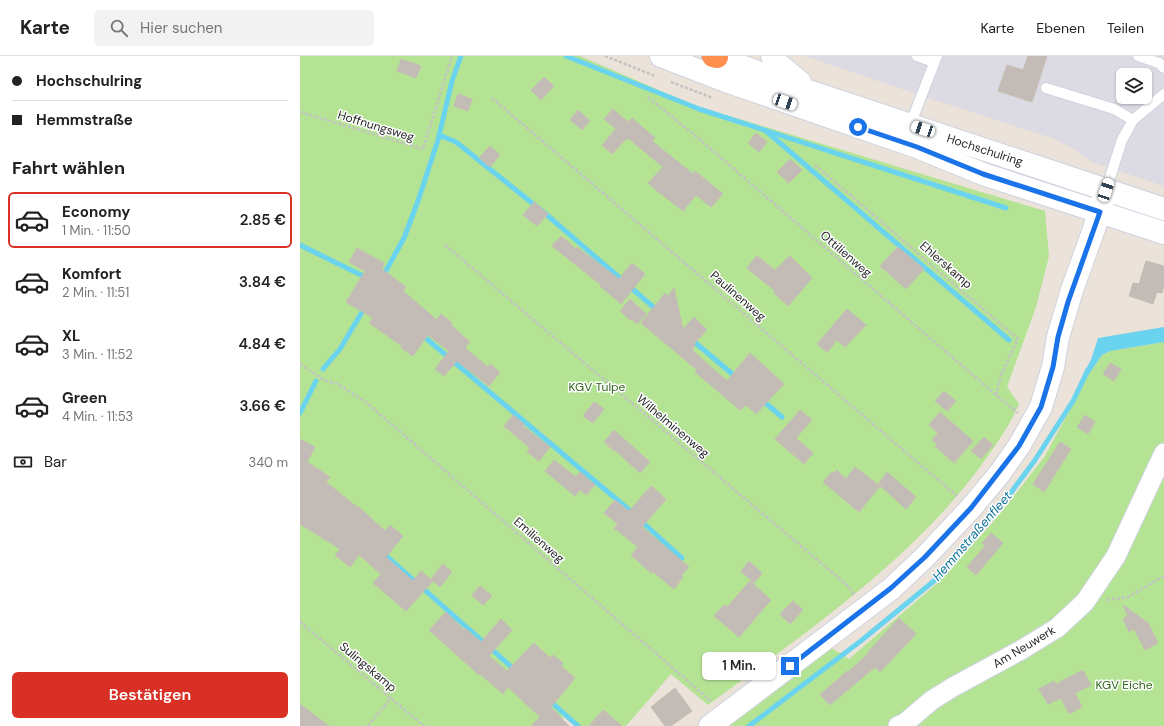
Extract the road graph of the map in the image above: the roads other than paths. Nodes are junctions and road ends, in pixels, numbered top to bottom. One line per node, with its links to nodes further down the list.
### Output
1 (661, 56): 6 (street, Hochschulring)
2 (772, 56): 9 (street)
3 (1138, 56): 7 (lane)
4 (920, 57): 5 (lane)
5 (935, 59): 12 (lane)
6 (721, 64): 9 (street, Hochschulring); 15 (street, Hochschulring)
7 (1164, 68)
8 (1046, 88): 11 (lane)
9 (811, 92): 12 (street, Hochschulring)
10 (1164, 94): 11 (lane)
11 (1133, 120): 13 (lane)
12 (910, 125): 13 (street, Hochschulring)
13 (1106, 190): 14 (street, Hochschulring); 15 (street)
14 (1164, 209)
15 (1100, 212): 16 (street, Hochschulring); 18 (street)
16 (1164, 233)
17 (1164, 453): 19 (street, Am Neuwerk)
18 (718, 720)
19 (898, 726)

